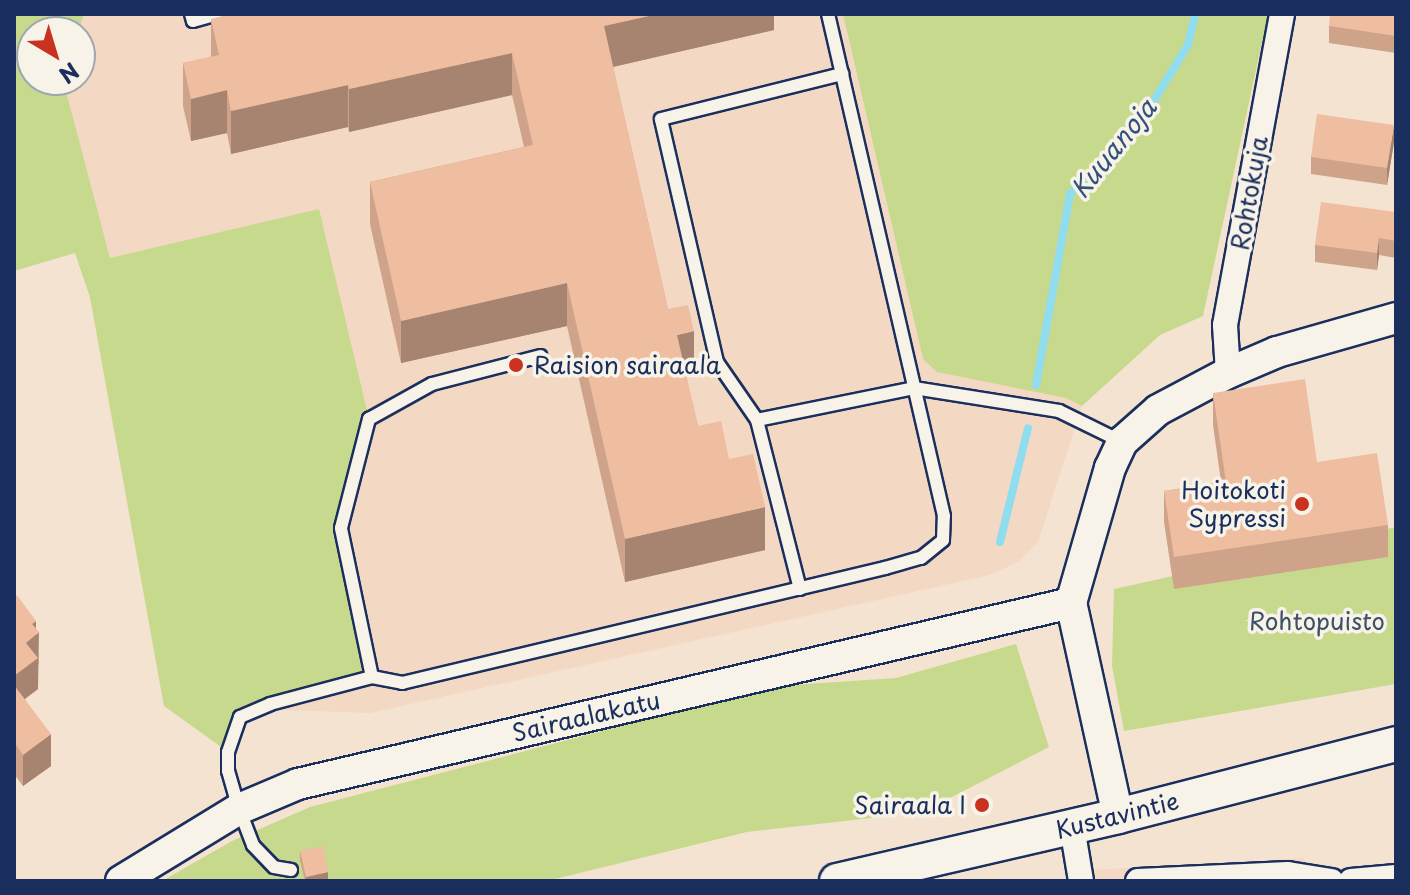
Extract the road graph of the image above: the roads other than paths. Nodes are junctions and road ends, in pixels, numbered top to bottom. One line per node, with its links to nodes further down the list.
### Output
1 (191, 14): 2 (lane)
2 (217, 14)
3 (828, 14): 5 (lane)
4 (1282, 14): 8 (street, Rohtokuja)
5 (842, 74): 9 (lane); 10 (lane)
6 (1396, 318): 8 (street)
7 (540, 356): 14 (lane)
8 (1228, 373): 11 (street)
9 (914, 388): 10 (lane); 11 (lane); 12 (lane)
10 (757, 420): 12 (lane)
11 (1122, 442): 13 (street)
12 (800, 589): 14 (lane)
13 (1071, 603): 16 (street, Sairaalakatu); 17 (street)
14 (372, 677): 16 (lane)
15 (1396, 744): 17 (main road, Kustavintie)
16 (239, 809): 19 (lane); 21 (street, Sairaalakatu)
17 (1118, 816): 18 (main road, Kustavintie)
18 (1072, 827): 22 (main road, Kustavintie); 23 (street)
19 (291, 870)
20 (1396, 877): 26 (street)
21 (121, 881)
22 (837, 881)
23 (1081, 881)
24 (1138, 881): 25 (street)
25 (1331, 881)
26 (1351, 881)

